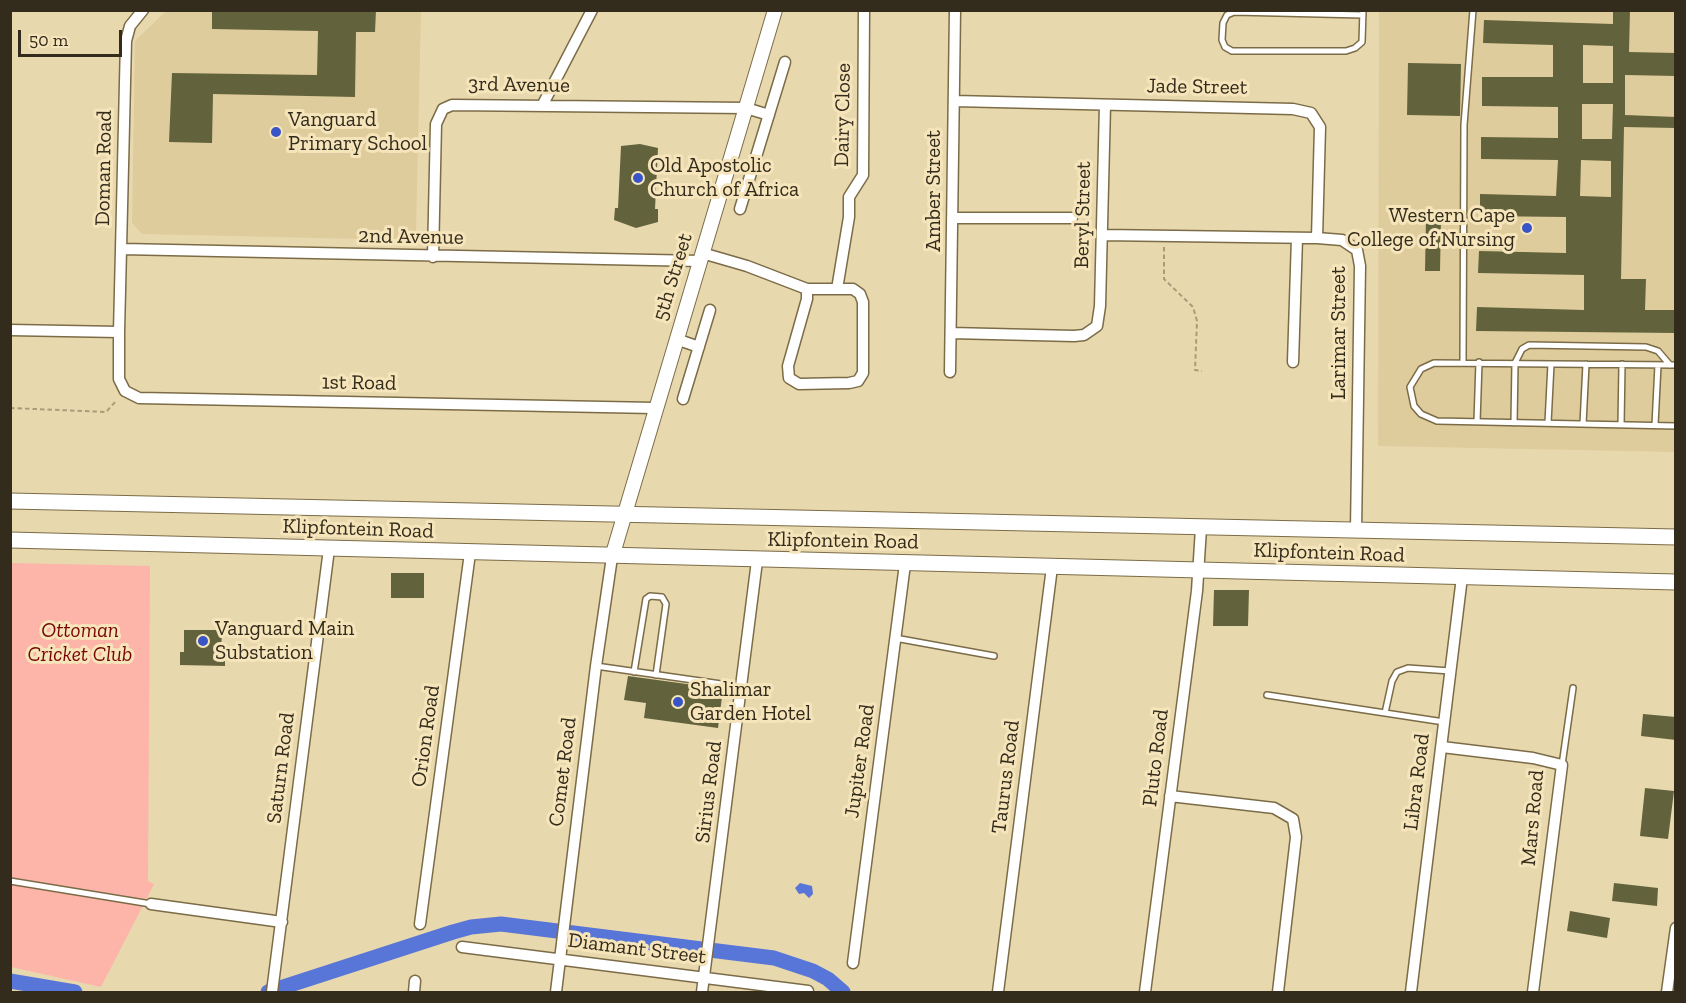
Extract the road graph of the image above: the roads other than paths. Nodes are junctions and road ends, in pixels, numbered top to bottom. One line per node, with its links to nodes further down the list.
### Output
1 (143, 10): 21 (street, Doman Road)
2 (592, 10): 12 (street)
3 (775, 10): 13 (street, 5th Street)
4 (864, 10): 25 (street, Dairy Close)
5 (955, 10): 10 (street, Amber Street)
6 (1473, 10): 32 (lane)
7 (1280, 12): 8 (lane); 8 (lane)
8 (1363, 13)
9 (786, 62): 14 (street)
10 (954, 101): 11 (street, Jade Street); 16 (street, Amber Street)
11 (1105, 105): 18 (street, Beryl Street); 20 (street, Jade Street)
12 (542, 106): 13 (street, 3rd Avenue); 22 (street, 3rd Avenue)
13 (746, 108): 14 (street, 3rd Avenue); 23 (street, 5th Street)
14 (769, 115): 15 (street)
15 (740, 209)
16 (954, 218): 17 (street); 29 (street, Amber Street)
17 (1072, 218)
18 (1103, 235): 19 (street, Larimar Street); 29 (street, Beryl Street)
19 (1297, 238): 20 (street, Larimar Street); 33 (street)
20 (1317, 238): 54 (street, Larimar Street)
21 (123, 249): 22 (street, 2nd Avenue); 28 (street, Doman Road)
22 (433, 257): 23 (street, 2nd Avenue)
23 (701, 257): 24 (street, 2nd Avenue); 30 (street, 5th Street)
24 (807, 289): 25 (street); 25 (street)
25 (837, 289)
26 (710, 310): 31 (street)
27 (10, 330): 28 (street)
28 (118, 332): 43 (street, 1st Road)
29 (951, 333): 41 (street, Amber Street)
30 (676, 339): 31 (street); 43 (street, 5th Street)
31 (699, 347): 42 (street)
32 (1463, 361): 34 (lane); 44 (lane)
33 (1293, 362)
34 (1479, 362): 35 (lane); 44 (lane)
35 (1515, 363): 36 (lane); 40 (lane); 45 (lane)
36 (1551, 364): 37 (lane); 46 (lane)
37 (1586, 364): 38 (lane); 47 (lane)
38 (1622, 364): 39 (lane); 48 (lane)
39 (1658, 365): 40 (lane); 49 (lane)
40 (1673, 365)
41 (950, 372)
42 (682, 399)
43 (654, 408): 52 (street, 5th Street)
44 (1477, 422): 45 (lane)
45 (1514, 423): 46 (lane)
46 (1548, 423): 47 (lane)
47 (1583, 424): 48 (lane)
48 (1621, 425): 49 (lane)
49 (1655, 425): 50 (lane)
50 (1676, 426)
51 (10, 501): 52 (main road, Klipfontein Road)
52 (625, 515): 53 (main road, Klipfontein Road); 59 (street, 5th Street)
53 (1200, 528): 54 (main road, Klipfontein Road); 63 (street, Pluto Road)
54 (1356, 530): 55 (main road, Klipfontein Road)
55 (1676, 537)
56 (10, 540): 57 (main road, Klipfontein Road)
57 (329, 549): 58 (main road, Klipfontein Road); 82 (street, Saturn Road)
58 (470, 553): 59 (main road, Klipfontein Road); 83 (street, Orion Road)
59 (612, 556): 60 (main road, Klipfontein Road); 68 (street, Comet Road)
60 (757, 561): 61 (main road, Klipfontein Road); 72 (street, Sirius Road)
61 (905, 564): 62 (main road, Klipfontein Road); 66 (street, Jupiter Road)
62 (1052, 567): 63 (main road, Klipfontein Road); 95 (street, Taurus Road)
63 (1199, 570): 64 (main road, Klipfontein Road); 79 (street, Pluto Road)
64 (1461, 577): 65 (main road, Klipfontein Road); 69 (street, Libra Road)
65 (1676, 582)
66 (896, 638): 67 (lane); 87 (street, Jupiter Road)
67 (994, 656)
68 (596, 666): 70 (lane); 86 (street, Comet Road)
69 (1450, 671): 75 (lane); 76 (street, Libra Road)
70 (634, 672): 71 (lane); 71 (lane)
71 (656, 675): 72 (lane)
72 (743, 687): 88 (street, Sirius Road)
73 (1573, 688): 78 (lane)
74 (1268, 695): 75 (lane)
75 (1385, 713): 76 (lane)
76 (1444, 722): 77 (street, Libra Road)
77 (1442, 747): 78 (street, Mars Road); 98 (street, Libra Road)
78 (1562, 765): 99 (street, Mars Road)
79 (1170, 796): 96 (street, Pluto Road); 97 (street)
80 (10, 881): 81 (lane)
81 (151, 904): 82 (street)
82 (282, 922): 91 (street, Saturn Road)
83 (420, 924)
84 (1675, 936): 100 (street)
85 (462, 947): 86 (street, Diamant Street)
86 (560, 959): 88 (street, Diamant Street); 93 (street, Comet Road)
87 (852, 963)
88 (704, 978): 90 (street, Diamant Street); 94 (street, Sirius Road)
89 (415, 981): 92 (street)
90 (808, 991)
91 (273, 993)
92 (414, 993)
93 (556, 993)
94 (702, 993)
95 (998, 993)
96 (1145, 993)
97 (1278, 993)
98 (1411, 993)
99 (1533, 993)
100 (1667, 993)

